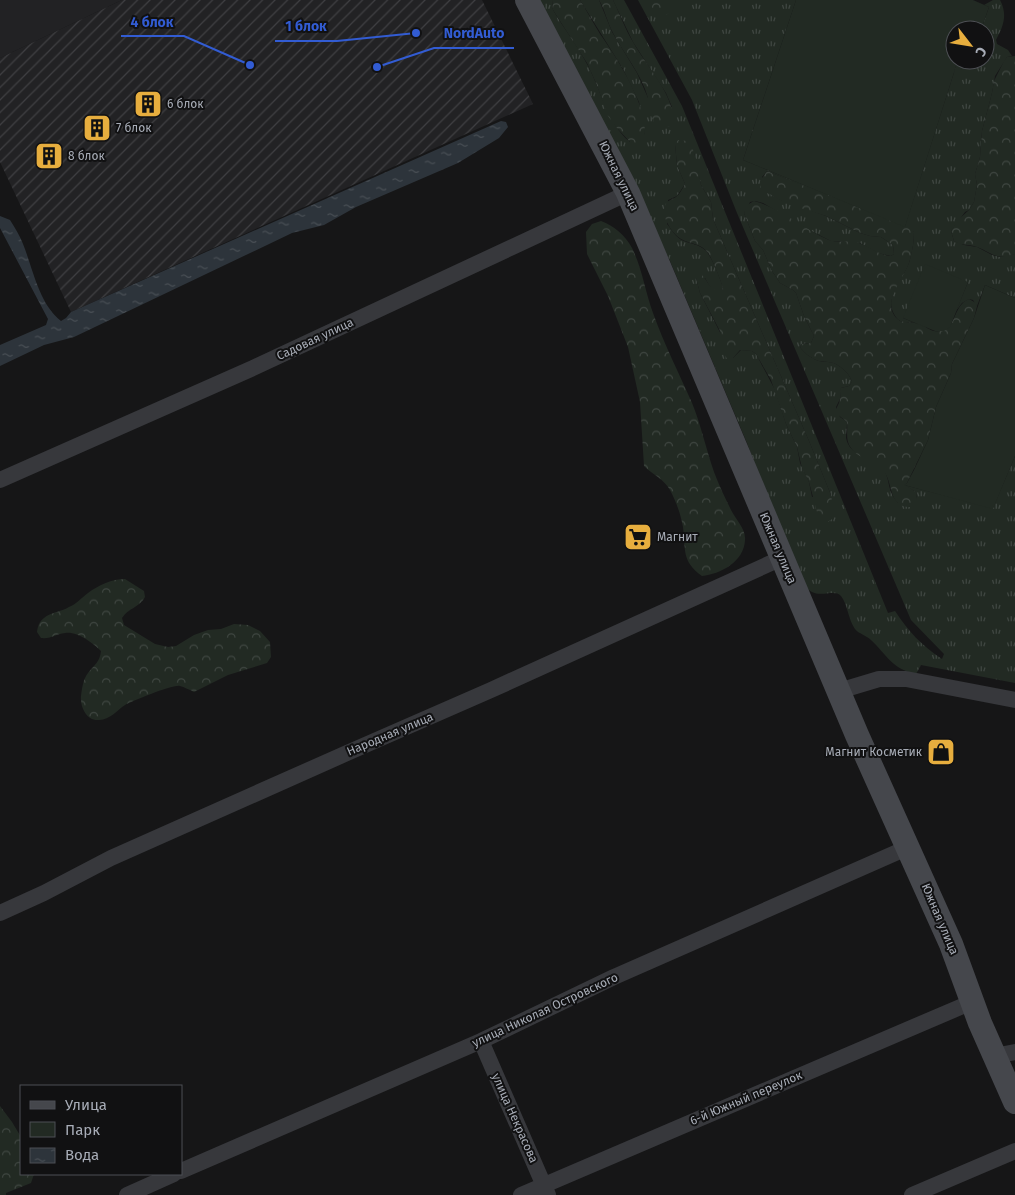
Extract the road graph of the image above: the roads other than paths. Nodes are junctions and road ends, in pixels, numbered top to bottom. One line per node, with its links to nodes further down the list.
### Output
1 (527, 0): 2 (street, Южная улица)
2 (628, 193): 3 (street, Садовая улица); 4 (street, Южная улица)
3 (0, 480)
4 (782, 558): 5 (street, Южная улица); 8 (street, Народная улица)
5 (839, 691): 6 (street); 7 (street, Южная улица)
6 (1015, 700)
7 (908, 847): 9 (street, Южная улица); 10 (street, улица Николая Островского)
8 (0, 913)
9 (972, 1002): 11 (street, Южная улица); 16 (street, 6-й Южный переулок)
10 (481, 1041): 14 (street, улица Николая Островского); 16 (street, улица Некрасова)
11 (1005, 1054): 12 (street, Южная улица)
12 (1015, 1102)
13 (1015, 1151): 19 (street)
14 (182, 1171)
15 (172, 1175): 17 (street)
16 (546, 1190): 18 (street, 6-й Южный переулок)
17 (127, 1195)
18 (521, 1195)
19 (912, 1195)

